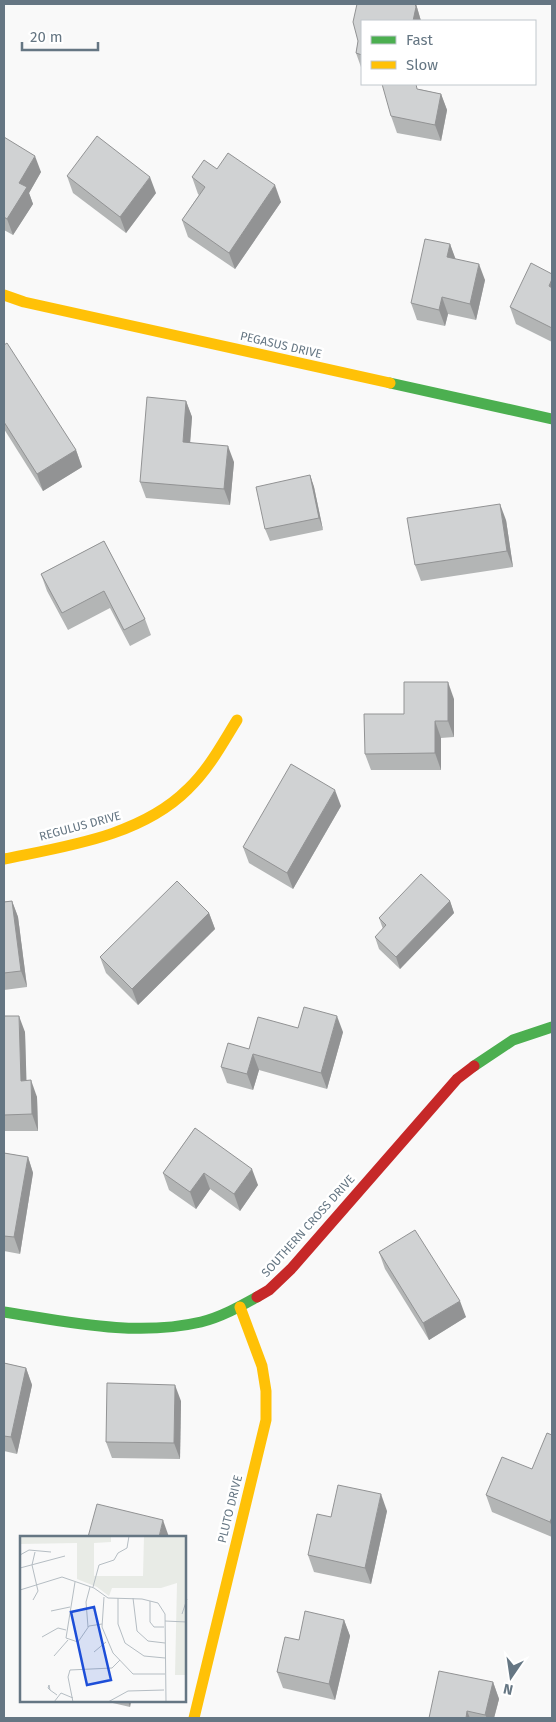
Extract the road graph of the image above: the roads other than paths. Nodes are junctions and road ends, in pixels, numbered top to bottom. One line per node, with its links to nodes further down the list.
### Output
1 (4, 295): 2 (street, PEGASUS DRIVE)
2 (552, 419)
3 (237, 720): 4 (street, REGULUS DRIVE)
4 (4, 859)
5 (552, 1027): 6 (street, SOUTHERN CROSS DRIVE)
6 (240, 1307): 7 (street, SOUTHERN CROSS DRIVE); 8 (street, PLUTO DRIVE)
7 (4, 1312)
8 (194, 1718)

